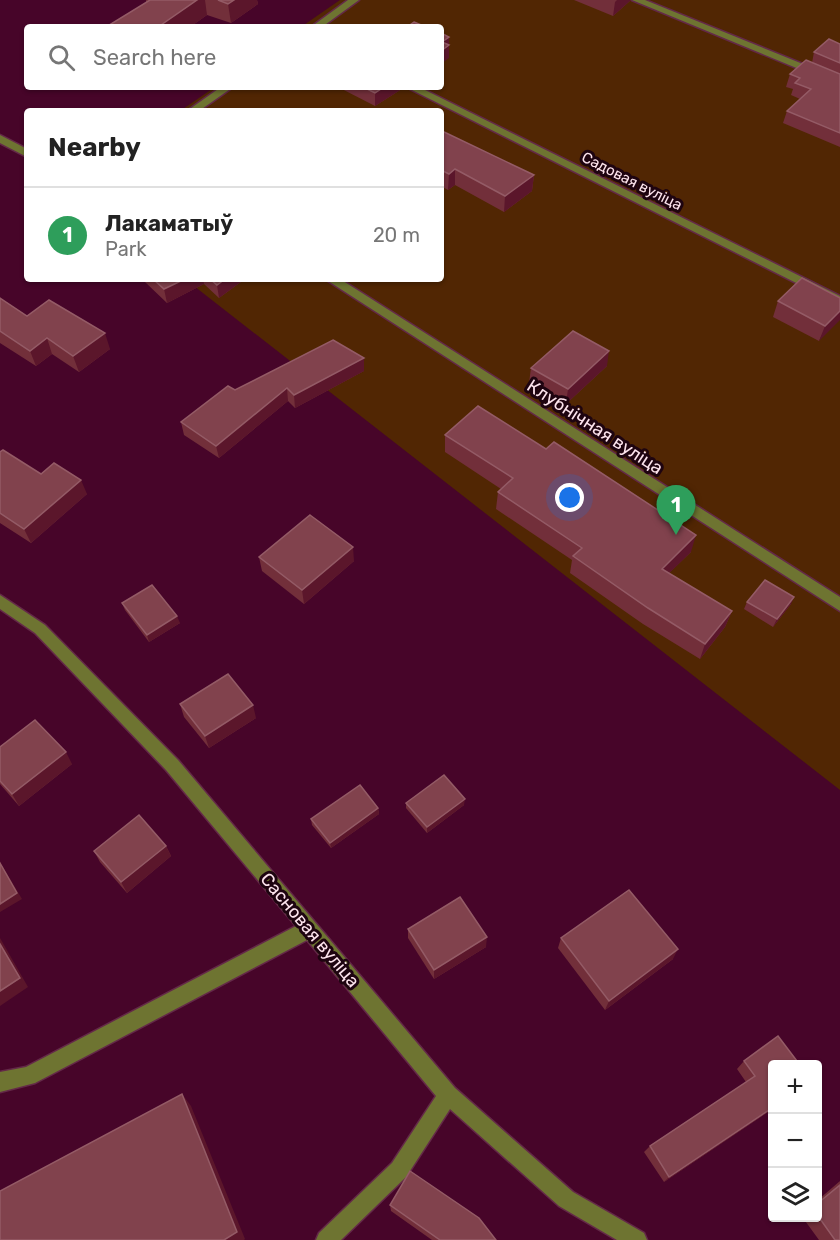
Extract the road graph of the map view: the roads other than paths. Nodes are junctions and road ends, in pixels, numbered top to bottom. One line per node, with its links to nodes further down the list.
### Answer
1 (354, 0): 3 (street)
2 (637, 0): 4 (street)
3 (320, 24)
4 (840, 83)
5 (224, 90): 7 (street)
6 (417, 90): 11 (street, Садовая вуліца)
7 (196, 108)
8 (0, 138): 9 (street)
9 (24, 152)
10 (337, 282): 13 (street, Клубнічная вуліца)
11 (840, 301)
12 (0, 602): 14 (street, Сасновая вуліца)
13 (840, 605)
14 (309, 929): 15 (street); 16 (street, Сасновая вуліца)
15 (0, 1082)
16 (448, 1095): 17 (street); 18 (street, Сасновая вуліца)
17 (326, 1240)
18 (637, 1240)

